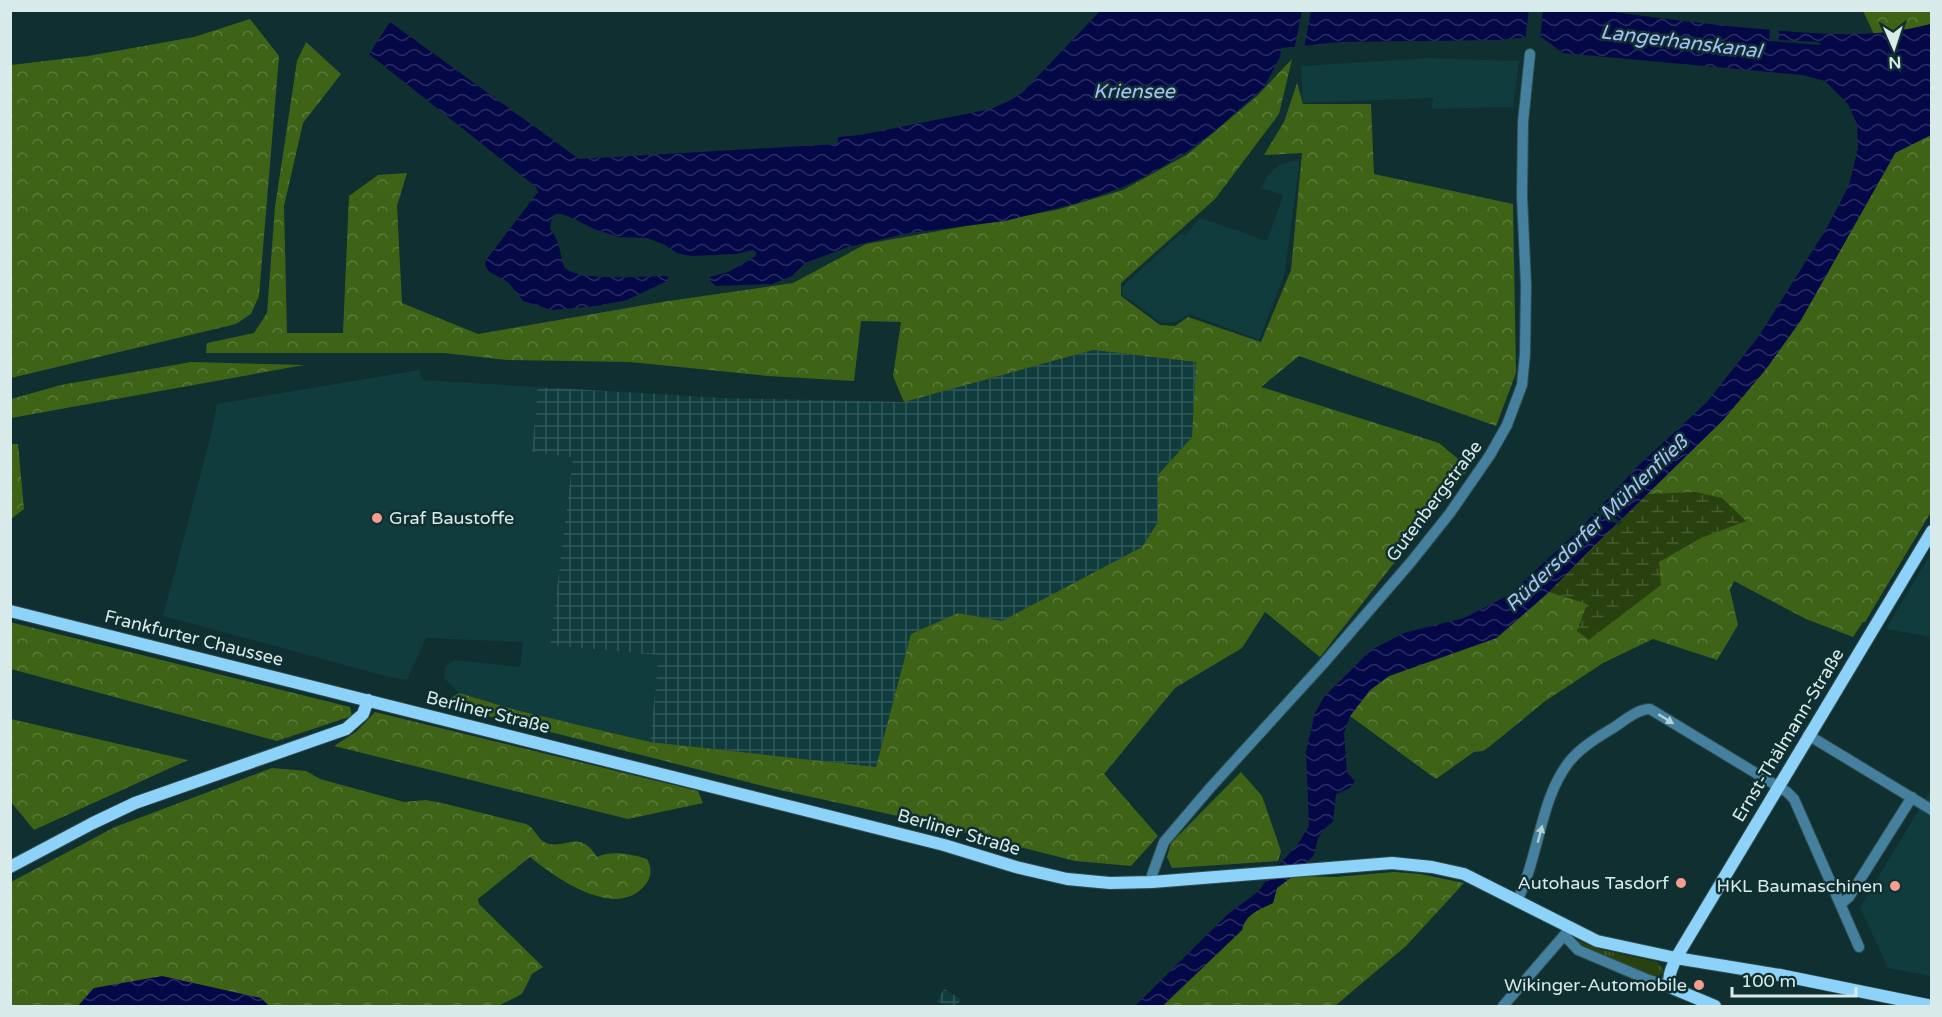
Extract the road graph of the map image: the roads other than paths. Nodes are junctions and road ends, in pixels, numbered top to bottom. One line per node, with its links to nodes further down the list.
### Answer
1 (1530, 54): 10 (street, Gutenbergstraße)
2 (1932, 531): 5 (main road, Ernst-Thälmann-Straße)
3 (10, 611): 4 (main road, Frankfurter Chaussee)
4 (368, 700): 9 (main road); 10 (main road, Berliner Straße)
5 (1808, 735): 6 (main road, Ernst-Thälmann-Straße); 7 (street)
6 (1778, 786): 11 (street, one-way to 6); 12 (street); 15 (main road, Ernst-Thälmann-Straße)
7 (1912, 797): 8 (street); 12 (street)
8 (1932, 810)
9 (10, 867)
10 (1152, 882): 11 (main road, Berliner Straße)
11 (1517, 901): 13 (main road, Berliner Straße)
12 (1841, 904): 14 (street)
13 (1567, 932): 15 (main road, Berliner Straße); 16 (street); 17 (street)
14 (1859, 947)
15 (1676, 958): 16 (main road, Ernst-Thälmann-Straße); 19 (main road, Berliner Straße)
16 (1669, 983): 18 (main road)
17 (1503, 1006)
18 (1715, 1006)
19 (1932, 1006)

